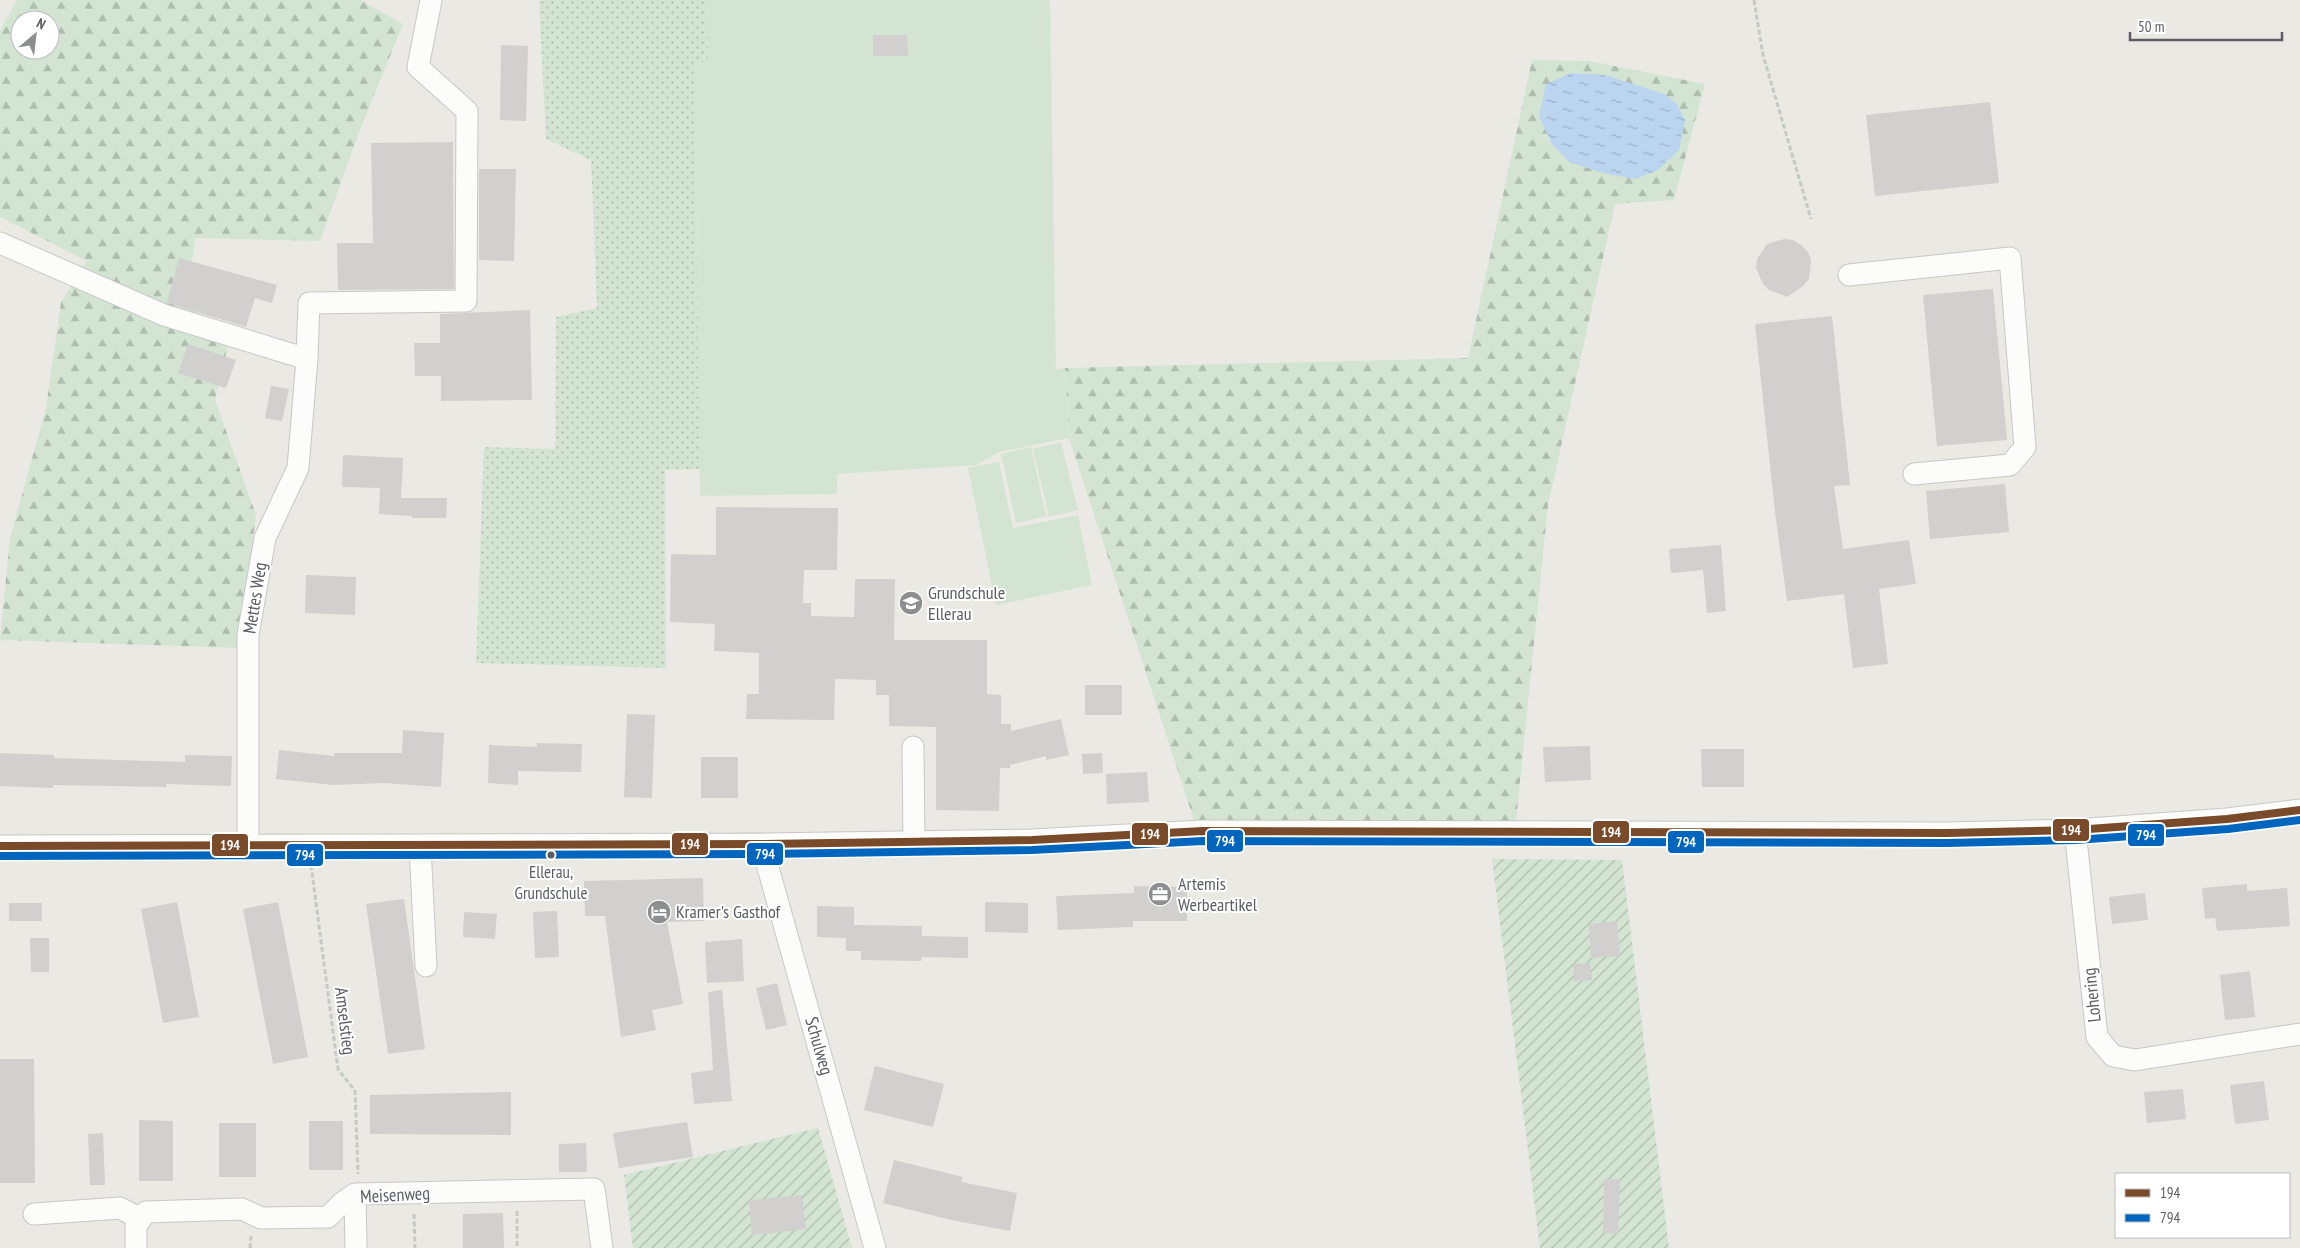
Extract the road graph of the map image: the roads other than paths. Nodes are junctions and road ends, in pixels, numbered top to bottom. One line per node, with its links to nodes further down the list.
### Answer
1 (431, 0): 4 (street, Mettes Weg)
2 (0, 242): 4 (street)
3 (1849, 275): 5 (street)
4 (307, 359): 12 (street, Mettes Weg)
5 (1914, 474)
6 (913, 747): 9 (street)
7 (2300, 810): 8 (street)
8 (2075, 830): 9 (street); 15 (street, Lohering)
9 (914, 842): 10 (street)
10 (764, 844): 13 (street); 22 (street, Schulweg)
11 (0, 846): 12 (street)
12 (248, 846): 13 (street)
13 (420, 846): 14 (street)
14 (426, 966)
15 (2300, 1034)
16 (355, 1194): 18 (street, Meisenweg); 20 (street); 21 (street, Meisenweg)
17 (34, 1214): 18 (street)
18 (143, 1216): 19 (street)
19 (136, 1248)
20 (356, 1248)
21 (602, 1248)
22 (875, 1248)

